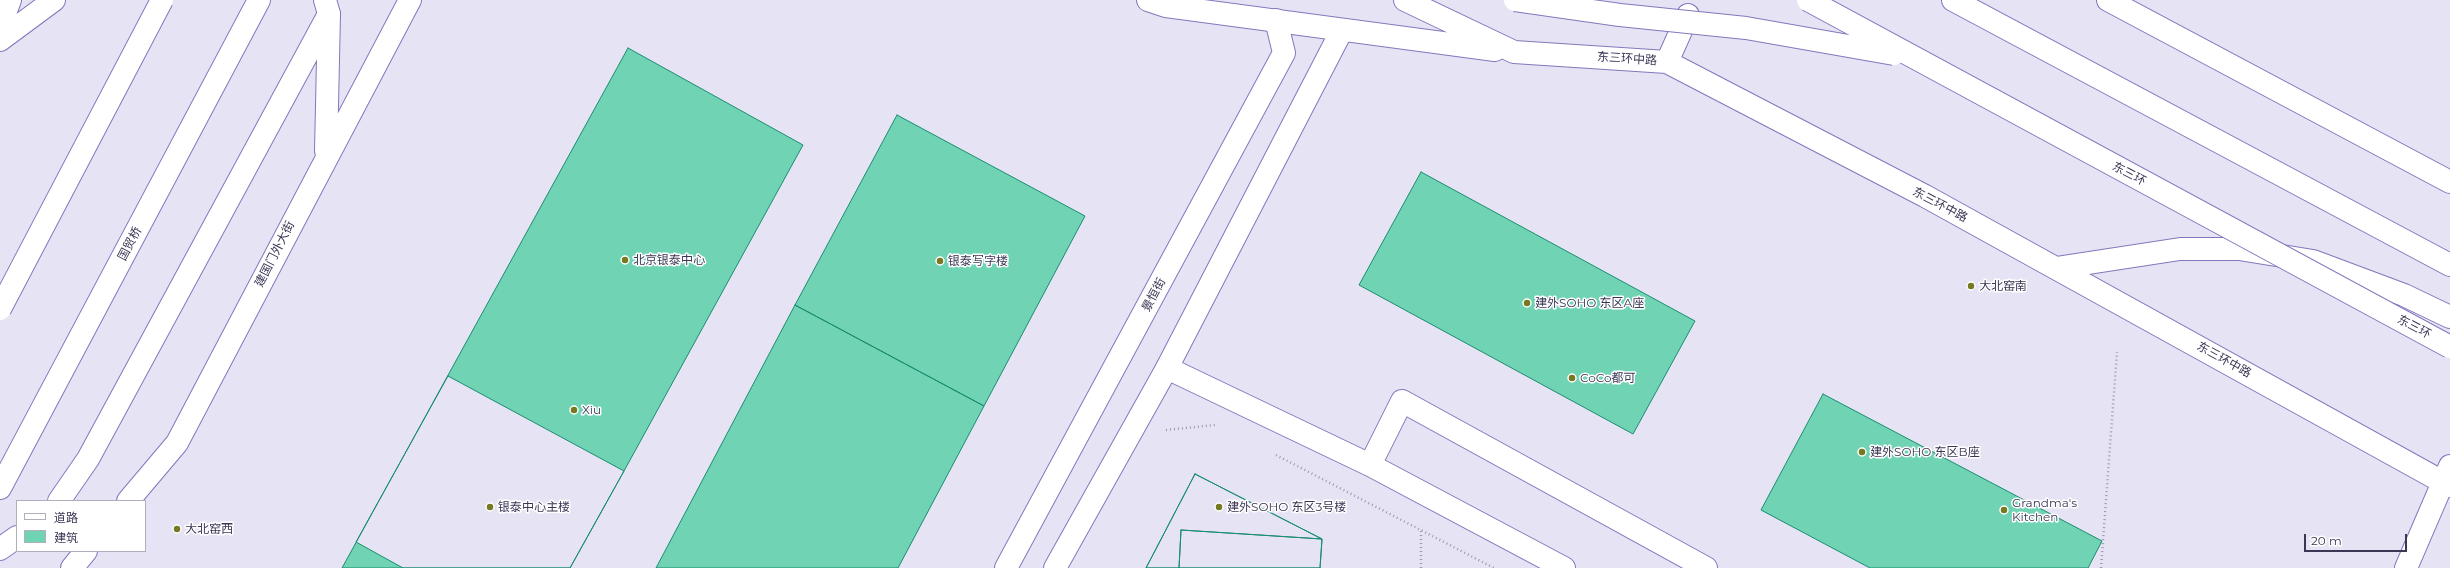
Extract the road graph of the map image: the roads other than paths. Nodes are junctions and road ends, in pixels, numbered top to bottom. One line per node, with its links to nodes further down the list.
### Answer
1 (10, 0): 15 (main road)
2 (54, 0): 17 (main road)
3 (162, 0): 25 (main road, bridge)
4 (259, 0): 31 (main road, 国贸桥)
5 (410, 0): 21 (main road, 建国门外大街)
6 (1148, 0): 14 (main road)
7 (1405, 0): 18 (main road, 东三环中路)
8 (1515, 0): 19 (main road, bridge)
9 (1808, 0): 19 (main road, 东三环, bridge)
10 (1953, 0): 23 (main road)
11 (2108, 0): 22 (main road)
12 (330, 5): 21 (main road); 32 (main road)
13 (1688, 14): 20 (main road)
14 (1276, 20): 16 (main road); 38 (main road, 景恒街)
15 (0, 27)
16 (1342, 30): 18 (main road); 28 (main road)
17 (0, 40)
18 (1514, 52): 20 (main road, 东三环中路)
19 (1910, 56): 27 (main road, 东三环, bridge)
20 (1667, 62): 24 (main road, 东三环中路)
21 (326, 156): 33 (main road, 建国门外大街)
22 (2450, 182)
23 (2450, 265)
24 (2056, 268): 26 (main road); 30 (main road, 东三环中路)
25 (0, 309)
26 (2450, 317)
27 (2450, 347)
28 (1167, 368): 29 (main road); 39 (main road)
29 (1370, 465): 40 (main road); 41 (main road)
30 (2448, 478): 42 (main road)
31 (0, 488)
32 (60, 500)
33 (129, 500)
34 (16, 538): 35 (main road)
35 (0, 549)
36 (85, 552): 37 (main road)
37 (72, 568)
38 (1006, 568)
39 (1055, 568)
40 (1564, 568)
41 (1706, 568)
42 (2406, 568)

